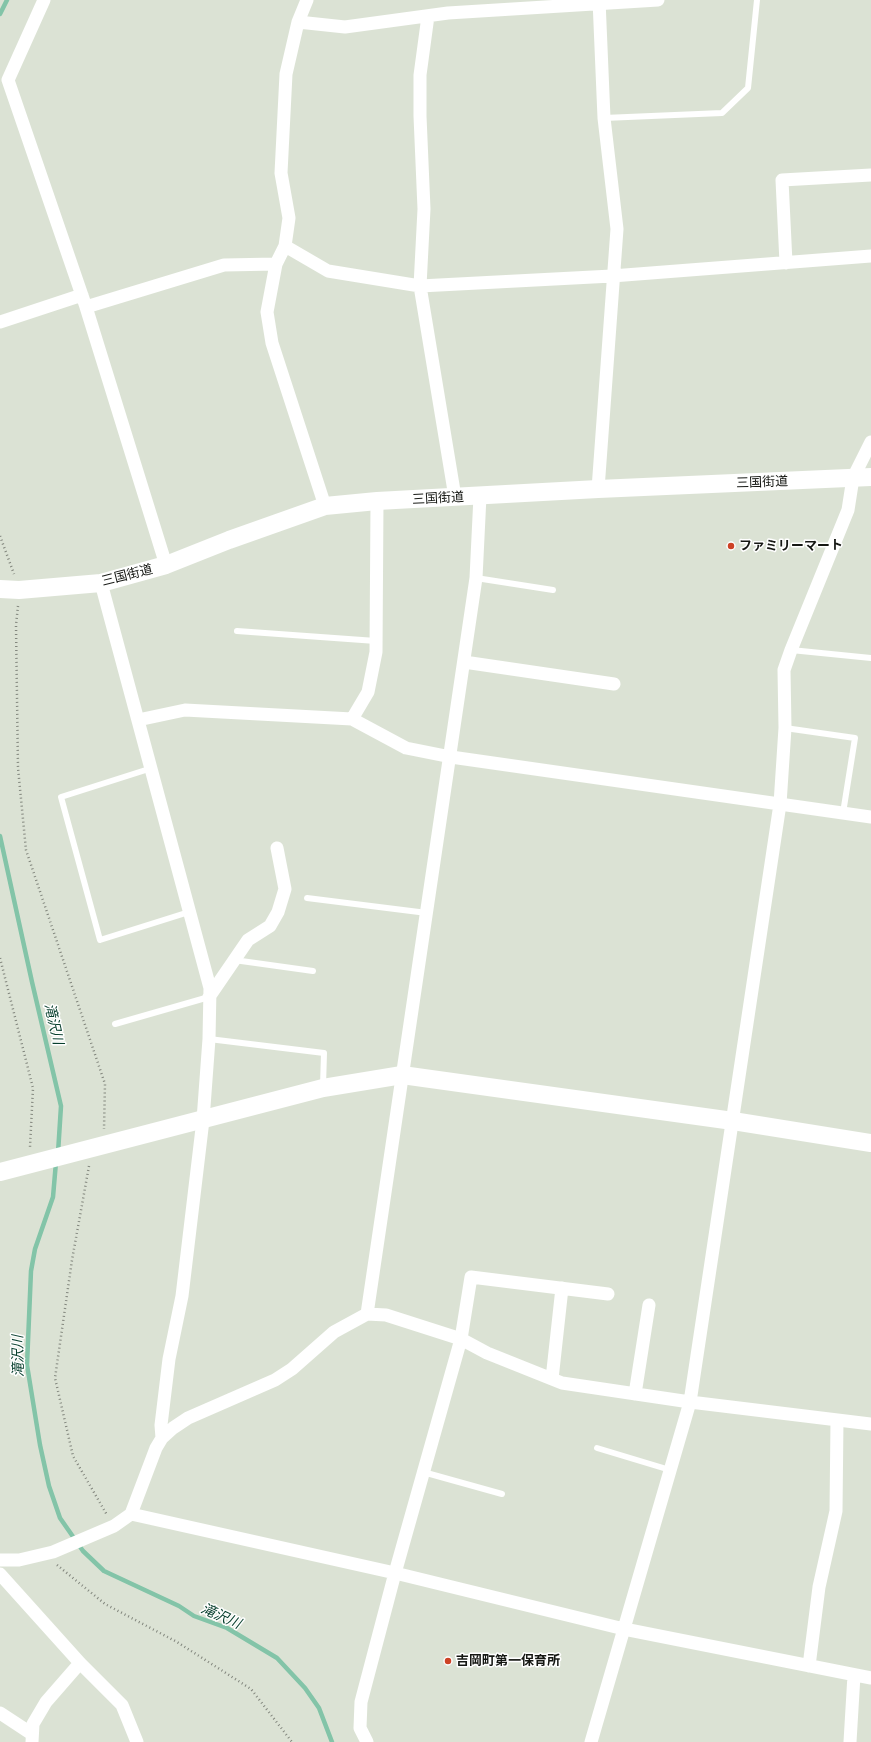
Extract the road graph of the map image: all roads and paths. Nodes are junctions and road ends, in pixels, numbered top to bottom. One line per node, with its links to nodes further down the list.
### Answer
1 (44, 0): 16 (street)
2 (307, 0): 7 (street)
3 (658, 0): 5 (street)
4 (757, 0): 8 (lane)
5 (599, 2): 6 (street); 8 (street)
6 (428, 16): 7 (street); 15 (street)
7 (298, 22): 10 (street)
8 (604, 118): 14 (street)
9 (871, 174): 12 (street)
10 (285, 246): 13 (street); 15 (street)
11 (871, 256): 12 (street)
12 (786, 263): 14 (street)
13 (276, 264): 16 (street); 25 (street)
14 (612, 276): 15 (street); 21 (street)
15 (420, 286): 23 (street)
16 (84, 301): 17 (street); 27 (street)
17 (0, 322)
18 (871, 442): 20 (street)
19 (871, 477): 20 (street, 三国街道)
20 (853, 478): 21 (street, 三国街道); 35 (street)
21 (598, 489): 22 (street, 三国街道)
22 (480, 496): 23 (street, 三国街道); 28 (street)
23 (455, 497): 24 (street, 三国街道)
24 (377, 501): 25 (street, 三国街道); 34 (street)
25 (325, 506): 27 (street, 三国街道)
26 (0, 536): 31 (path)
27 (166, 566): 29 (street, 三国街道)
28 (476, 578): 32 (lane); 37 (street)
29 (100, 583): 31 (street, 三国街道); 40 (street)
30 (0, 589): 31 (street, 三国街道)
31 (19, 590): 62 (path)
32 (553, 590)
33 (237, 631): 34 (lane)
34 (376, 641): 39 (street)
35 (791, 650): 36 (lane); 41 (street)
36 (871, 658)
37 (464, 662): 38 (street); 42 (street)
38 (614, 684)
39 (352, 719): 40 (street); 42 (street)
40 (138, 720): 43 (street)
41 (784, 728): 44 (street); 45 (lane)
42 (451, 756): 44 (street); 50 (street)
43 (152, 768): 49 (street); 49 (lane)
44 (780, 804): 45 (street); 60 (street)
45 (843, 813): 46 (street)
46 (871, 818)
47 (277, 848): 52 (street)
48 (307, 898): 50 (lane)
49 (189, 912): 54 (street)
50 (427, 913): 57 (street)
51 (0, 958): 63 (path)
52 (234, 960): 53 (lane); 54 (street)
53 (313, 971)
54 (209, 997): 55 (lane); 56 (street)
55 (115, 1024)
56 (209, 1039): 58 (lane); 59 (street)
57 (402, 1075): 58 (street); 60 (street); 68 (street)
58 (323, 1088): 59 (street)
59 (203, 1120): 62 (street); 75 (street)
60 (733, 1121): 61 (street); 72 (street)
61 (871, 1143)
62 (98, 1147): 63 (street); 81 (path)
63 (30, 1164): 64 (street)
64 (0, 1172)
65 (562, 1288): 66 (street); 69 (street); 70 (street)
66 (608, 1294)
67 (649, 1305): 71 (street)
68 (367, 1314): 69 (street); 75 (street)
69 (461, 1339): 70 (street); 78 (street)
70 (552, 1379): 71 (street)
71 (635, 1394): 72 (street)
72 (690, 1402): 73 (street); 77 (street)
73 (837, 1420): 74 (street); 88 (street)
74 (871, 1424)
75 (162, 1438): 80 (street)
76 (597, 1448): 77 (lane)
77 (670, 1470): 86 (street)
78 (423, 1472): 79 (lane); 84 (street)
79 (502, 1494)
80 (131, 1514): 81 (street); 84 (street)
81 (114, 1526): 82 (street)
82 (50, 1553): 83 (street); 94 (path)
83 (0, 1560)
84 (395, 1573): 86 (street); 95 (street)
85 (0, 1574): 87 (street)
86 (624, 1629): 88 (street); 96 (street)
87 (80, 1663): 92 (street); 93 (street)
88 (809, 1666): 89 (street)
89 (854, 1675): 90 (street); 97 (street)
90 (871, 1678)
91 (0, 1713): 92 (street)
92 (32, 1738)
93 (137, 1742)
94 (292, 1742)
95 (367, 1742)
96 (591, 1742)
97 (850, 1742)

